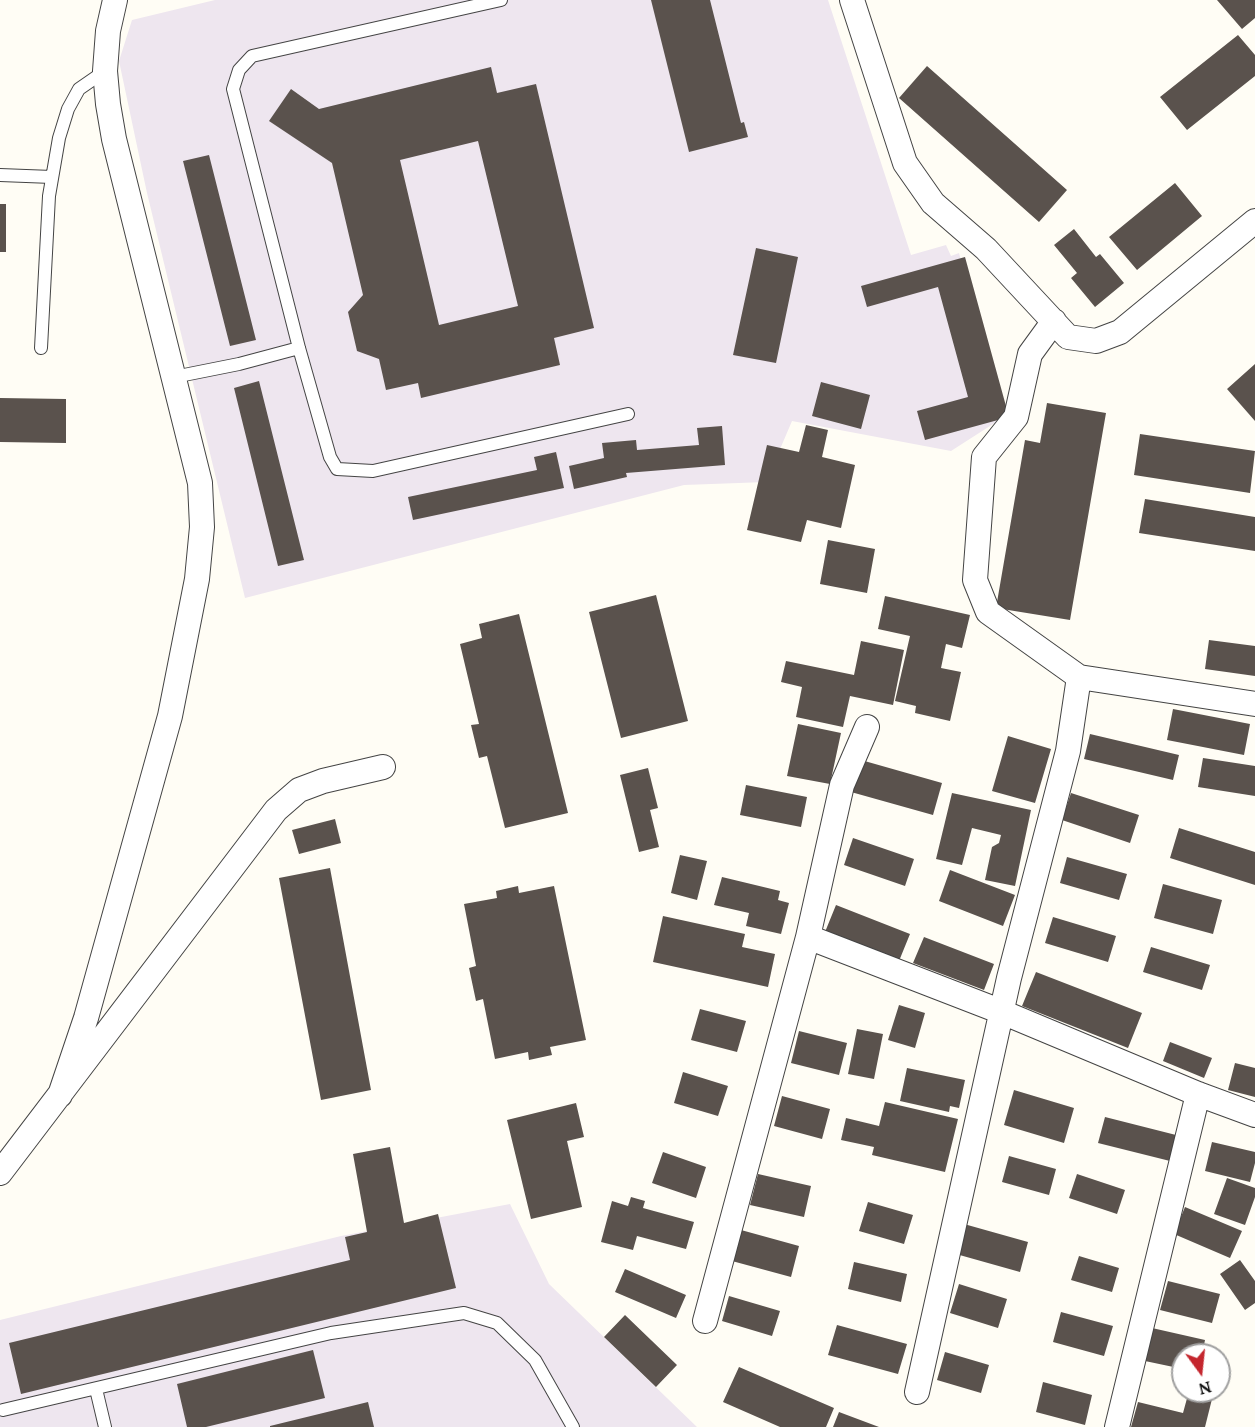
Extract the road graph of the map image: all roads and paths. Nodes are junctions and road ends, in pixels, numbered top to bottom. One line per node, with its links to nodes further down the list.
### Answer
1 (116, 0): 4 (street)
2 (501, 0): 10 (lane)
3 (852, 0): 8 (street)
4 (105, 71): 6 (lane); 11 (street)
5 (0, 175): 6 (lane)
6 (52, 177): 9 (lane)
7 (1255, 221): 8 (street)
8 (1054, 321): 13 (street)
9 (41, 348)
10 (299, 348): 11 (lane); 12 (lane)
11 (174, 377): 20 (street)
12 (628, 414)
13 (1079, 677): 14 (street); 18 (street)
14 (1255, 704)
15 (867, 727): 17 (street)
16 (383, 767): 20 (street)
17 (808, 937): 18 (street); 23 (street)
18 (1002, 1011): 19 (street); 25 (street)
19 (1198, 1094): 21 (street); 29 (street)
20 (60, 1095): 22 (street)
21 (1255, 1115)
22 (0, 1173)
23 (705, 1321)
24 (96, 1389): 26 (lane); 27 (lane); 28 (lane)
25 (917, 1392)
26 (3, 1410)
27 (105, 1427)
28 (573, 1427)
29 (1117, 1427)

